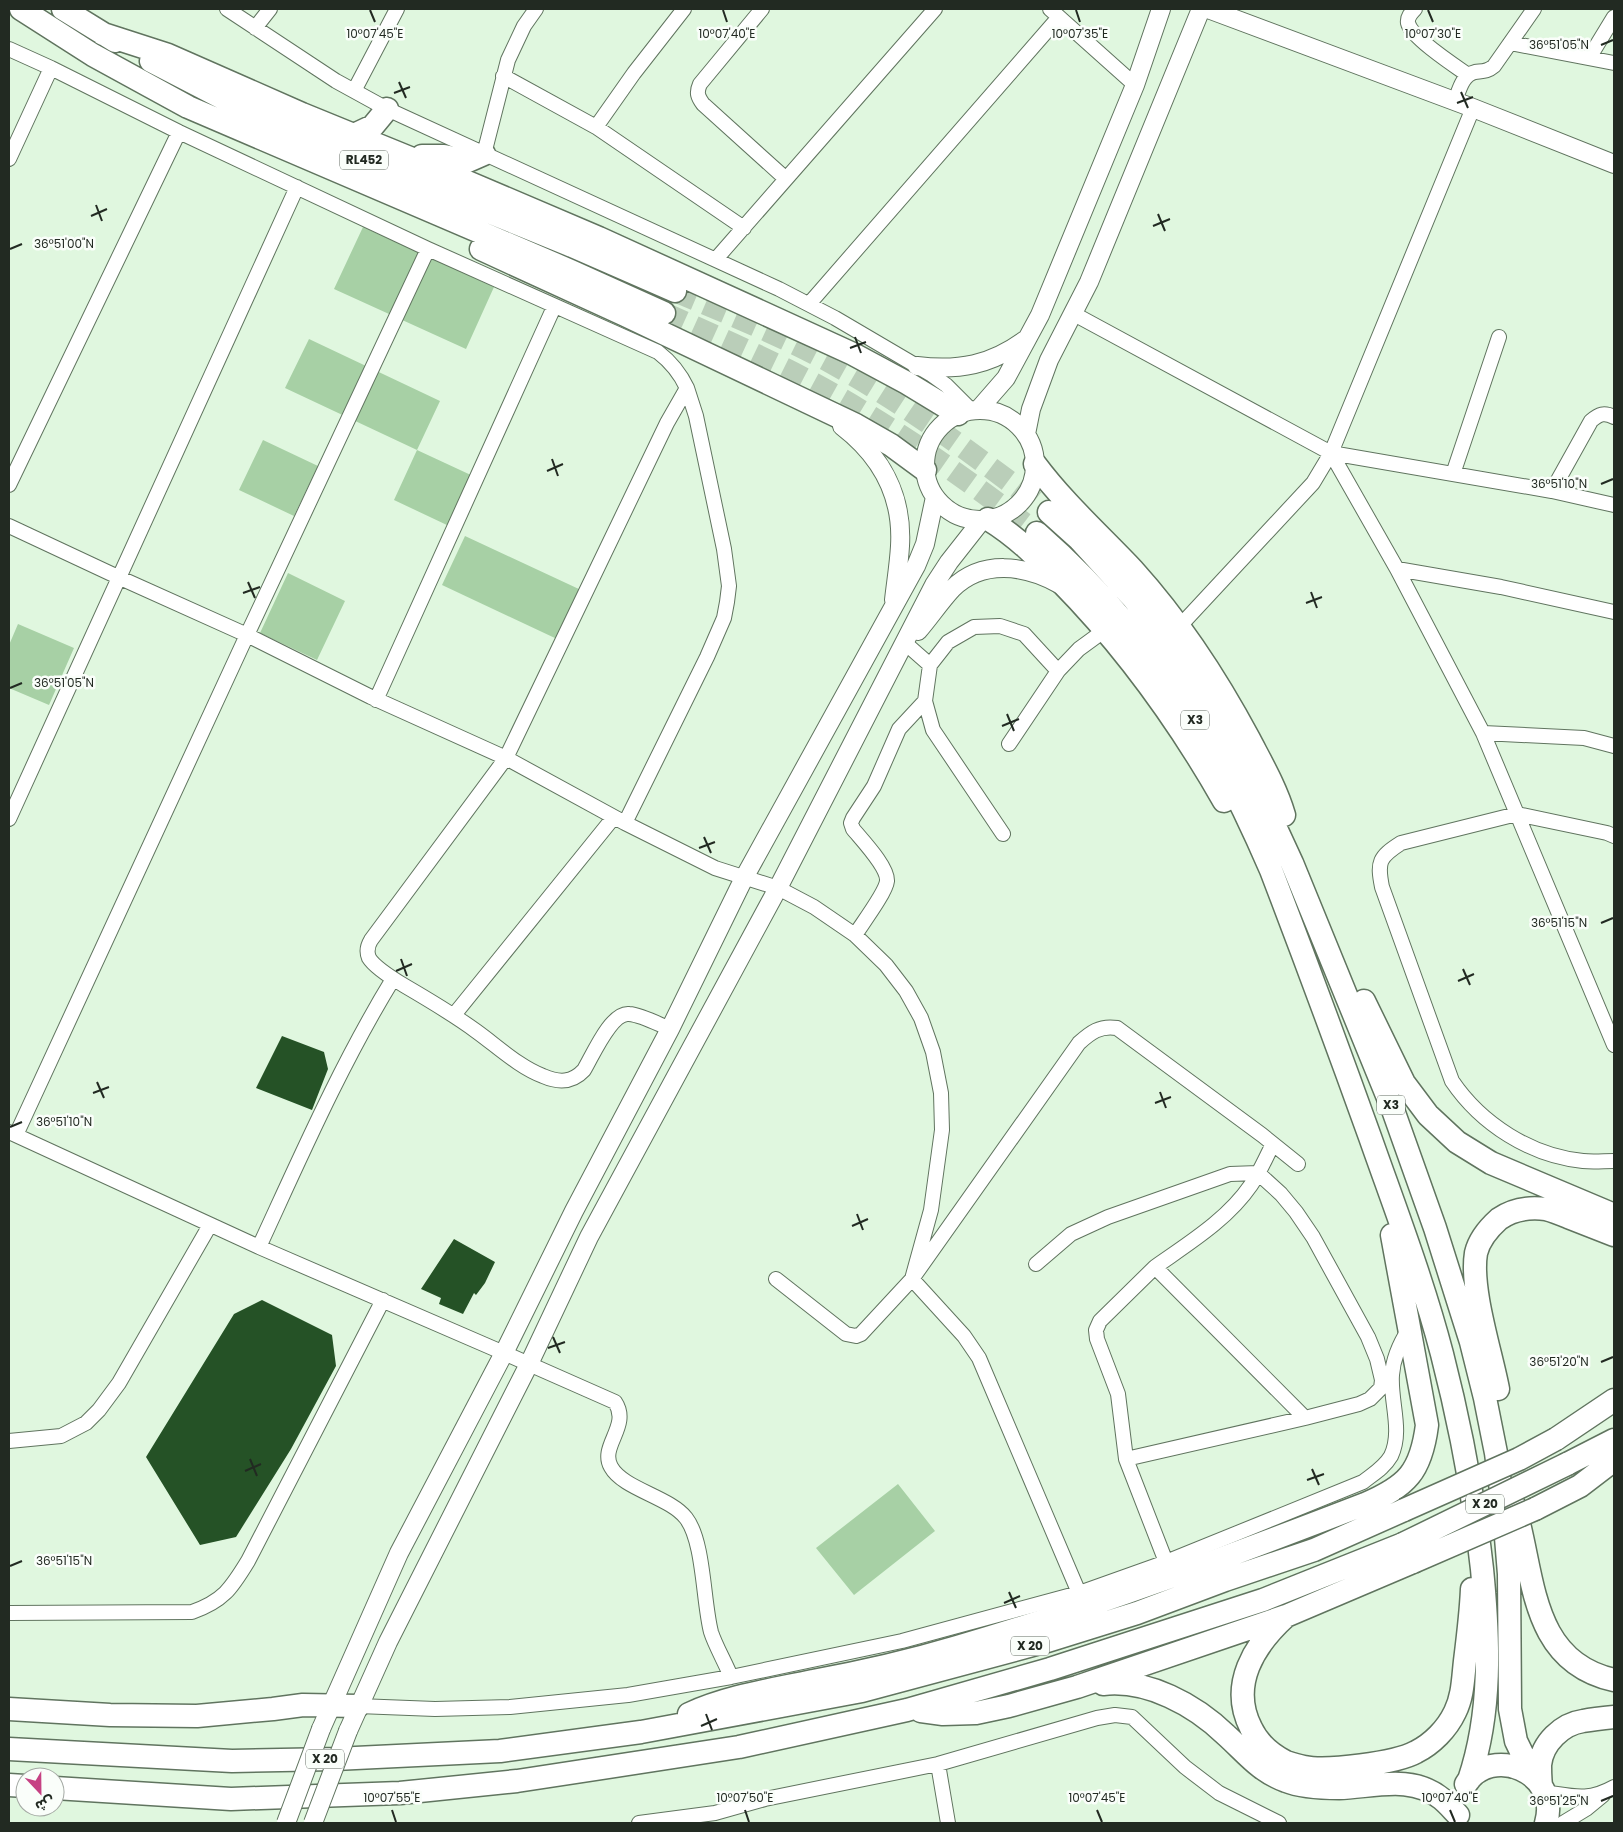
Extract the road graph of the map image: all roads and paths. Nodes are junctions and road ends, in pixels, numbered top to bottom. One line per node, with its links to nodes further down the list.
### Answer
1 (21, 9): 38 (highway, RL452)
2 (63, 9): 18 (highway, RL452)
3 (227, 9): 17 (street)
4 (270, 9): 17 (street)
5 (397, 9): 27 (street)
6 (536, 9): 25 (street)
7 (684, 9): 31 (street)
8 (762, 9): 39 (street)
9 (935, 9): 39 (street)
10 (1161, 9): 26 (street)
11 (1201, 9): 48 (street)
12 (1208, 9): 28 (street)
13 (1415, 9): 24 (street)
14 (1534, 9): 19 (street)
15 (1055, 13): 26 (street); 45 (street)
16 (1614, 17): 21 (street)
17 (255, 28): 27 (street)
18 (103, 34): 33 (highway); 44 (highway, RL452)
19 (1510, 43): 21 (street); 24 (street)
20 (9, 49): 23 (street)
21 (1589, 58): 22 (street)
22 (1614, 63)
23 (50, 68): 32 (street); 36 (street)
24 (1468, 75): 28 (street)
25 (504, 76): 31 (street); 34 (street)
26 (1136, 85): 50 (street)
27 (354, 91): 30 (street)
28 (1454, 101): 29 (street)
29 (1473, 108): 37 (street); 57 (street)
30 (387, 109): 33 (highway); 34 (street)
31 (596, 126): 41 (street)
32 (179, 132): 40 (street); 61 (street)
33 (354, 135): 35 (highway)
34 (484, 154): 35 (highway); 43 (street)
35 (412, 158): 54 (highway)
36 (9, 159)
37 (1614, 164)
38 (352, 178): 47 (highway, RL452); 53 (highway)
39 (786, 179): 41 (street)
40 (297, 187): 42 (street); 70 (street)
41 (744, 228): 43 (street)
42 (428, 249): 46 (street); 76 (street)
43 (716, 259): 45 (street)
44 (674, 291)
45 (809, 304): 51 (street)
46 (554, 307): 52 (street); 80 (street)
47 (664, 313)
48 (1074, 314): 56 (street); 57 (street)
49 (1499, 337): 60 (street)
50 (1028, 338): 51 (street); 54 (street)
51 (917, 366): 54 (street)
52 (687, 388): 85 (street); 88 (street)
53 (820, 408): 59 (highway); 72 (street)
54 (969, 411): 56 (street); 59 (street)
55 (1614, 417): 62 (street)
56 (1026, 434): 58 (street)
57 (1330, 453): 60 (street); 69 (street); 74 (street)
58 (1035, 464): 66 (street); 74 (highway)
59 (925, 470): 63 (street)
60 (1453, 474): 62 (street)
61 (9, 486)
62 (1552, 491): 64 (street)
63 (935, 497): 66 (street); 72 (street)
64 (1614, 505)
65 (1049, 512): 91 (highway, X3)
66 (985, 519): 71 (highway); 77 (street)
67 (9, 526): 70 (street)
68 (1037, 533): 96 (highway, X3)
69 (1397, 569): 73 (street); 82 (street)
70 (118, 578): 76 (street); 87 (street)
71 (1069, 590): 75 (highway); 77 (street)
72 (894, 606): 92 (street)
73 (1614, 612)
74 (1179, 627): 91 (highway)
75 (1105, 630): 79 (street); 96 (highway)
76 (247, 635): 80 (street); 101 (street)
77 (905, 643): 78 (street); 93 (street)
78 (930, 666): 79 (street); 81 (street)
79 (1058, 671): 83 (street)
80 (376, 700): 85 (street)
81 (925, 701): 89 (street); 95 (street)
82 (1483, 733): 84 (street); 86 (street)
83 (1009, 744)
84 (1614, 746)
85 (506, 758): 88 (street); 97 (street)
86 (1517, 814): 90 (street); 100 (street); 103 (street)
87 (9, 819)
88 (619, 820): 92 (street); 98 (street)
89 (1003, 834)
90 (1614, 836)
91 (1292, 863): 94 (highway, X3)
92 (744, 878): 93 (street); 99 (street)
93 (778, 888): 95 (street); 118 (street)
94 (1310, 910): 107 (highway); 125 (highway, X3)
95 (855, 935): 114 (street)
96 (1298, 942): 106 (highway, X3)
97 (393, 979): 98 (street); 110 (street)
98 (454, 1015): 99 (street)
99 (670, 1029): 117 (street)
100 (1614, 1045)
101 (12, 1133): 108 (street)
102 (1273, 1144): 104 (street); 105 (street); 114 (street)
103 (1614, 1161)
104 (1298, 1164)
105 (1258, 1172): 111 (street); 112 (street); 121 (street)
106 (1385, 1180): 116 (highway); 130 (highway, X3)
107 (1614, 1216)
108 (210, 1225): 110 (street); 124 (street)
109 (1614, 1235): 125 (highway)
110 (259, 1247): 115 (street)
111 (1036, 1264)
112 (1154, 1267): 121 (street); 126 (street)
113 (776, 1279): 114 (street)
114 (912, 1279): 133 (street)
115 (383, 1300): 117 (street); 134 (street)
116 (1409, 1329): 132 (street); 144 (highway)
117 (504, 1353): 118 (street); 139 (street)
118 (529, 1364): 136 (street); 140 (street)
119 (1614, 1400): 122 (highway)
120 (1614, 1408): 122 (highway, X 20)
121 (1305, 1418): 126 (street)
122 (1556, 1439): 144 (highway, X 20, bridge)
123 (1614, 1440): 131 (highway, X 20, bridge)
124 (9, 1441)
125 (1496, 1454): 137 (highway); 148 (highway, X3)
126 (1126, 1459): 132 (street)
127 (1614, 1460): 129 (highway)
128 (1614, 1479): 129 (highway)
129 (1580, 1486): 131 (highway, bridge)
130 (1480, 1549): 135 (highway); 147 (highway, X3)
131 (1408, 1553): 135 (highway); 142 (highway, X 20)
132 (1166, 1562): 133 (street)
133 (1079, 1593): 136 (street)
134 (9, 1613)
135 (1286, 1616): 138 (highway)
136 (731, 1677): 140 (street)
137 (1614, 1680)
138 (1077, 1687): 142 (highway); 152 (highway)
139 (330, 1705): 140 (highway); 141 (highway); 153 (street, bridge)
140 (358, 1706): 154 (street, bridge)
141 (9, 1709)
142 (907, 1710): 150 (highway, X 20)
143 (1614, 1717): 148 (highway)
144 (656, 1729): 145 (highway, X 20)
145 (9, 1749)
146 (938, 1764): 151 (street); 156 (street); 157 (street)
147 (1469, 1780): 148 (highway); 152 (highway)
148 (1539, 1784): 149 (street); 158 (highway)
149 (1613, 1788): 159 (street)
150 (65, 1789)
151 (713, 1818): 155 (street)
152 (1459, 1821)
153 (286, 1823)
154 (313, 1823)
155 (639, 1823)
156 (948, 1823)
157 (1279, 1823)
158 (1546, 1823)
159 (1563, 1823)

